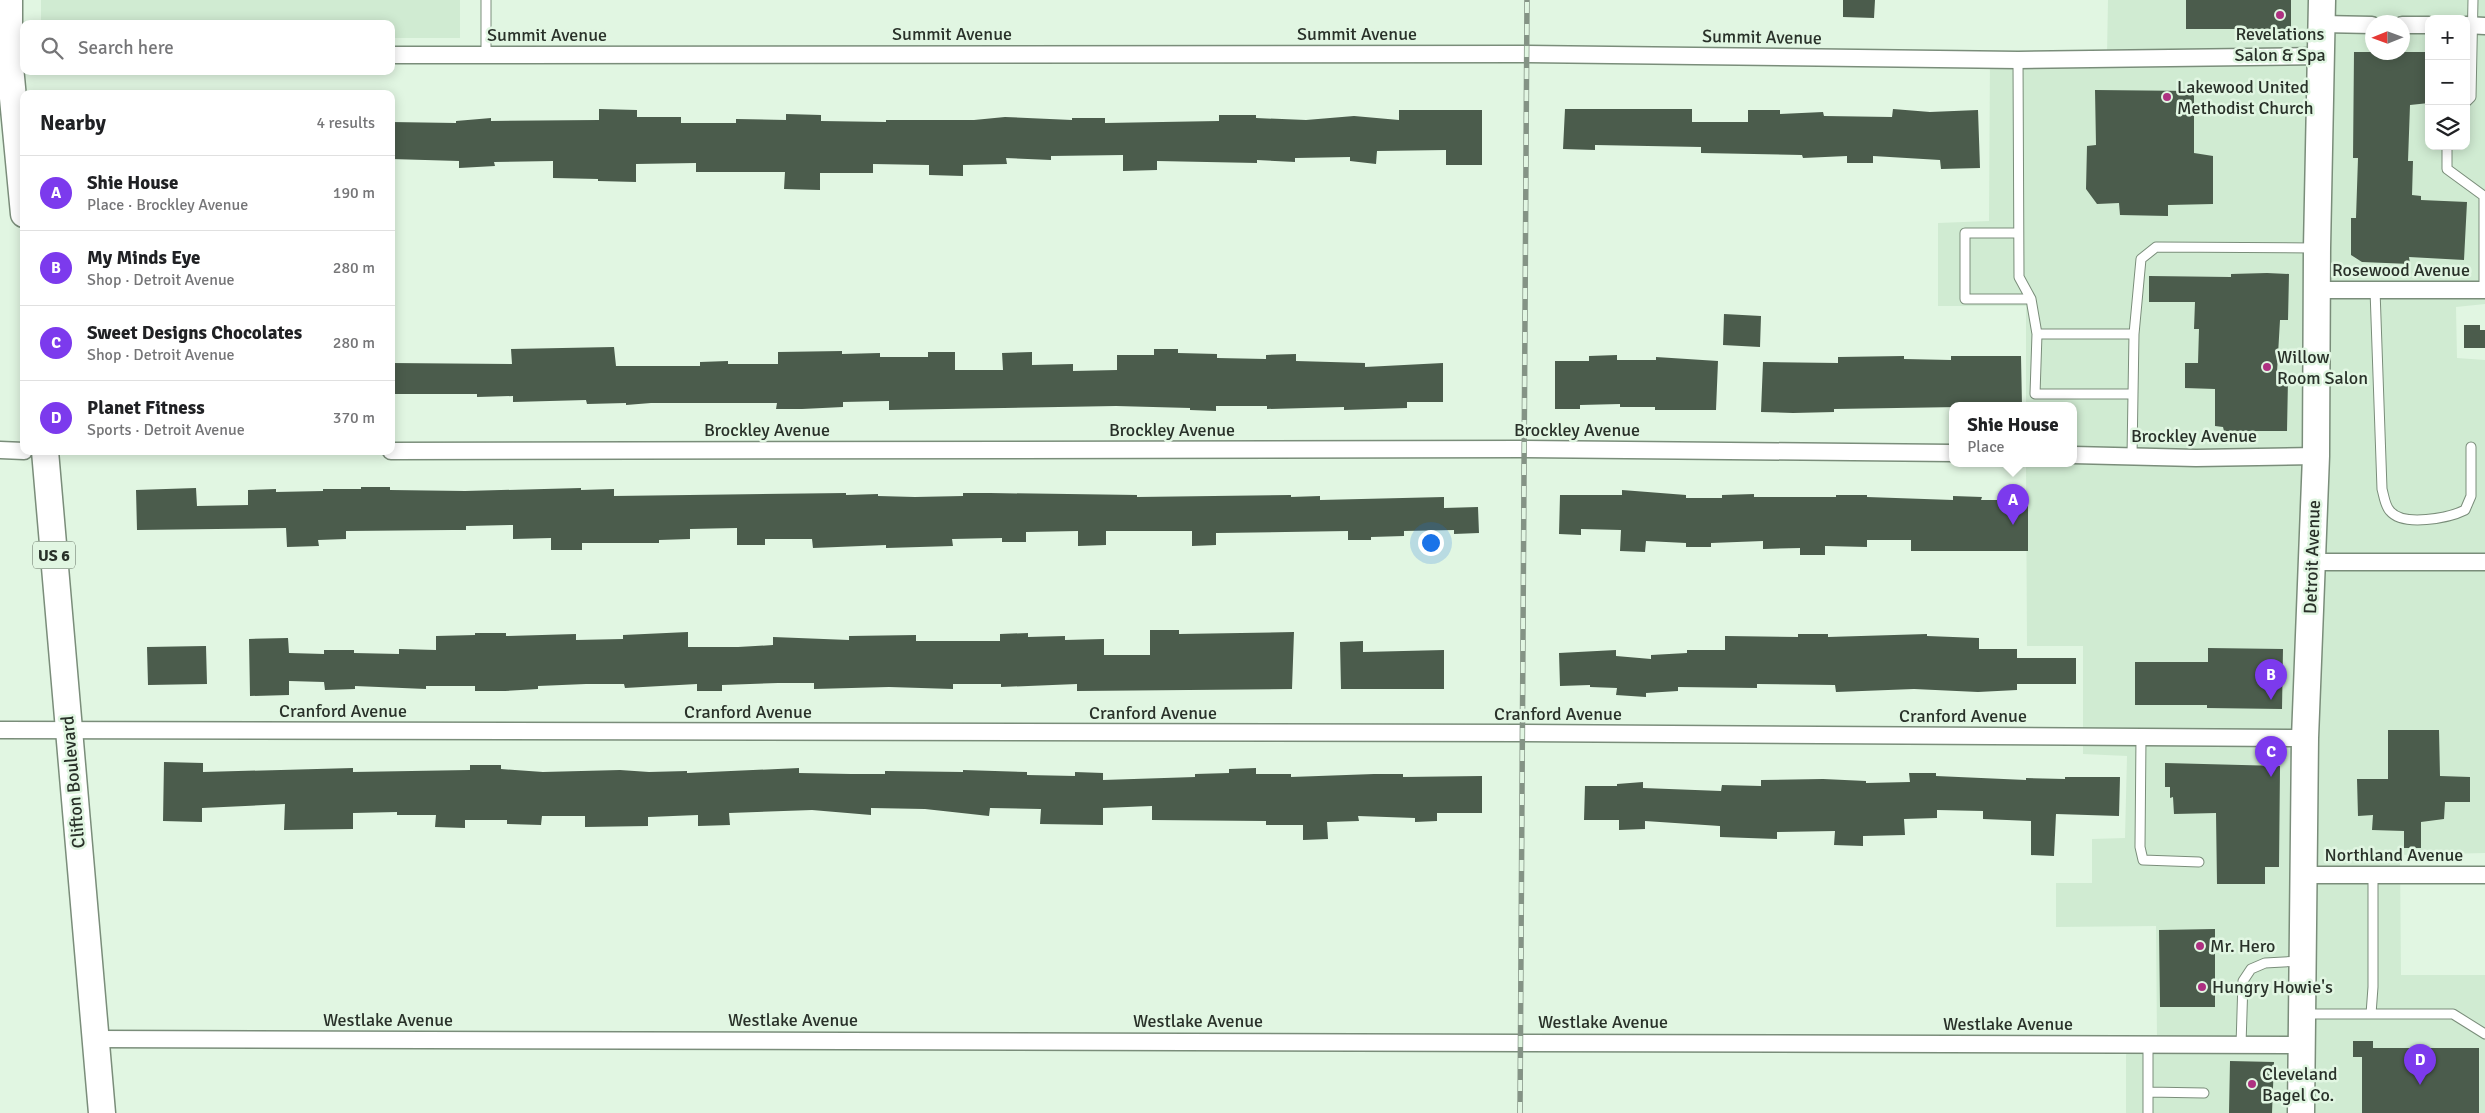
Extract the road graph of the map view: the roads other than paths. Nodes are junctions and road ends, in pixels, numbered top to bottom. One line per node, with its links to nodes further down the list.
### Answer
1 (9, 0): 11 (main road)
2 (486, 0): 10 (lane)
3 (2473, 0): 8 (lane)
4 (2322, 12): 5 (street); 12 (main road, Detroit Avenue)
5 (2365, 23)
6 (2410, 25): 7 (street)
7 (2425, 25)
8 (2475, 25): 14 (lane)
9 (395, 55): 10 (street, Summit Avenue)
10 (486, 55): 13 (street, Summit Avenue)
11 (11, 56): 16 (main road)
12 (2322, 56): 13 (street, Summit Avenue); 18 (main road, Detroit Avenue)
13 (2018, 60): 17 (lane)
14 (2470, 98)
15 (2447, 150): 21 (lane)
16 (20, 165)
17 (2018, 233): 22 (lane); 22 (lane)
18 (2317, 248): 19 (main road, Detroit Avenue); 24 (lane)
19 (2316, 290): 20 (street, Rosewood Avenue); 34 (main road, Detroit Avenue)
20 (2375, 290): 21 (street, Rosewood Avenue); 26 (lane)
21 (2485, 290)
22 (2031, 299): 23 (lane)
23 (2037, 334): 24 (lane); 25 (lane)
24 (2134, 334): 25 (lane)
25 (2134, 394): 33 (lane)
26 (2472, 447)
27 (0, 450): 28 (street)
28 (20, 451)
29 (395, 451): 30 (street, Brockley Avenue)
30 (1949, 453)
31 (45, 455): 38 (main road, Clifton Boulevard / US 6)
32 (2077, 455): 33 (street, Brockley Avenue)
33 (2132, 456): 34 (street, Brockley Avenue)
34 (2316, 456): 35 (main road, Detroit Avenue)
35 (2312, 562): 36 (street); 40 (main road, Detroit Avenue)
36 (2485, 562)
37 (0, 730): 38 (street, Cranford Avenue)
38 (70, 731): 39 (street, Cranford Avenue); 49 (main road, Clifton Boulevard / US 6)
39 (2141, 737): 40 (street, Cranford Avenue); 41 (lane)
40 (2305, 738): 42 (main road, Detroit Avenue)
41 (2199, 862)
42 (2304, 875): 43 (street, Northland Avenue); 45 (main road, Detroit Avenue)
43 (2373, 875): 44 (street, Northland Avenue); 47 (lane)
44 (2485, 875)
45 (2302, 961): 46 (main road, Detroit Avenue); 51 (lane)
46 (2302, 1014): 47 (lane); 52 (main road, Detroit Avenue)
47 (2371, 1014): 48 (lane)
48 (2485, 1034)
49 (94, 1039): 50 (street, Westlake Avenue); 55 (main road, Clifton Boulevard / US 6)
50 (2148, 1044): 51 (street, Westlake Avenue); 53 (lane)
51 (2241, 1044): 52 (street, Westlake Avenue)
52 (2301, 1045): 57 (main road, Detroit Avenue)
53 (2148, 1092): 54 (lane); 56 (lane)
54 (2204, 1093)
55 (102, 1113)
56 (2148, 1113)
57 (2301, 1113)

